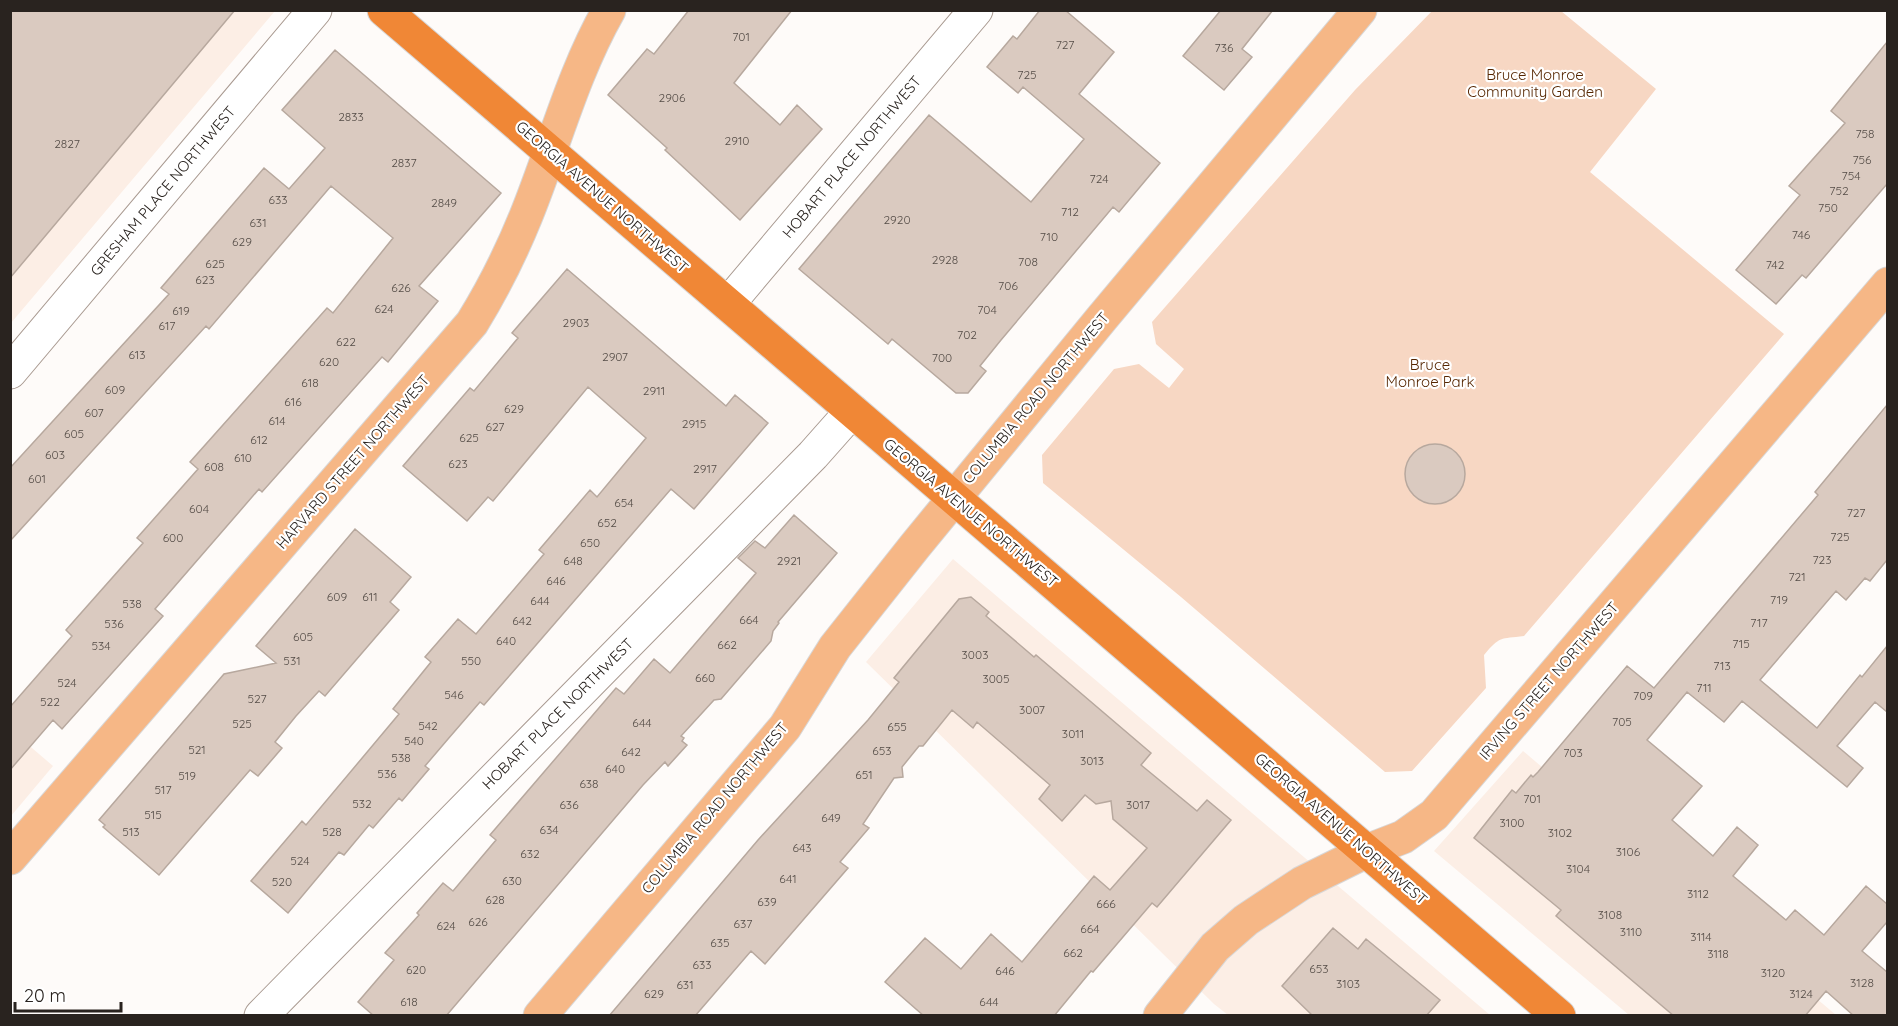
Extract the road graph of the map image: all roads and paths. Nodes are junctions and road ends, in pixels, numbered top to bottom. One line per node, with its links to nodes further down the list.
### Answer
1 (315, 10): 9 (street, GRESHAM PLACE NORTHWEST)
2 (384, 10): 6 (highway, GEORGIA AVENUE NORTHWEST)
3 (609, 10): 6 (main road, HARVARD STREET NORTHWEST)
4 (976, 10): 8 (street, HOBART PLACE NORTHWEST)
5 (1360, 10): 11 (main road, COLUMBIA ROAD NORTHWEST)
6 (549, 152): 8 (highway, GEORGIA AVENUE NORTHWEST); 13 (main road, HARVARD STREET NORTHWEST)
7 (1887, 284): 12 (main road, IRVING STREET NORTHWEST)
8 (728, 304): 10 (highway, GEORGIA AVENUE NORTHWEST)
9 (10, 372)
10 (852, 411): 11 (highway, GEORGIA AVENUE NORTHWEST); 14 (street, HOBART PLACE NORTHWEST)
11 (954, 498): 12 (highway, GEORGIA AVENUE NORTHWEST); 15 (main road, COLUMBIA ROAD NORTHWEST)
12 (1367, 851): 16 (main road, IRVING STREET NORTHWEST); 17 (highway, GEORGIA AVENUE NORTHWEST)
13 (10, 858)
14 (261, 1016)
15 (540, 1016)
16 (1160, 1016)
17 (1559, 1016)

